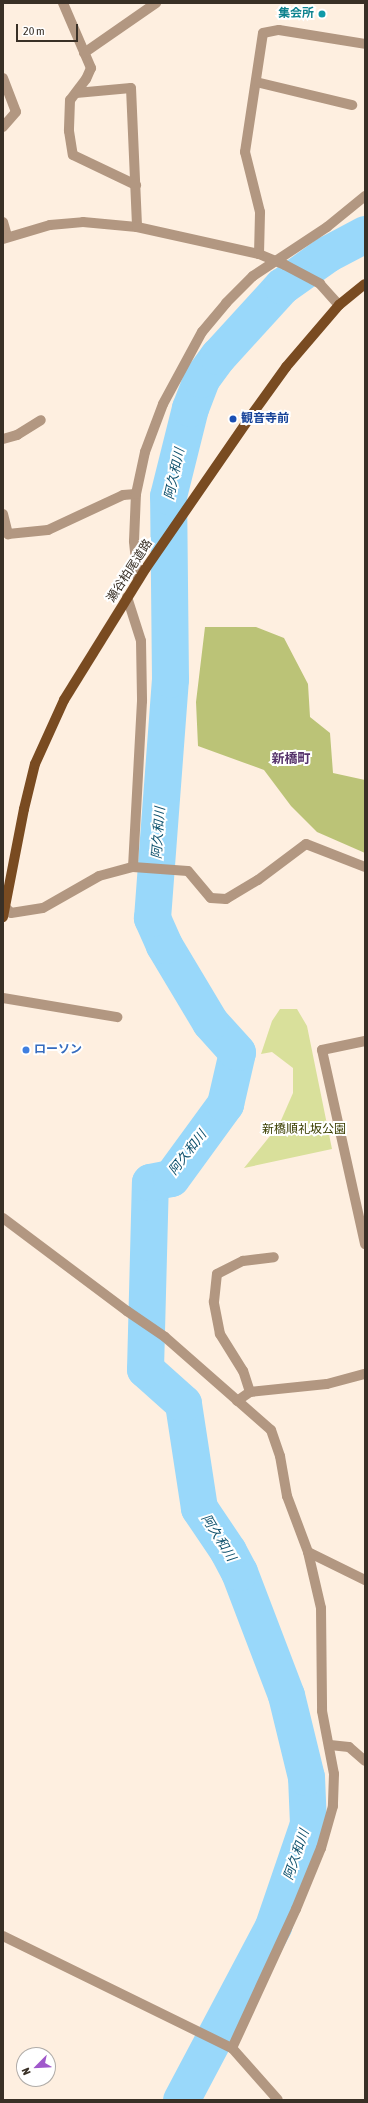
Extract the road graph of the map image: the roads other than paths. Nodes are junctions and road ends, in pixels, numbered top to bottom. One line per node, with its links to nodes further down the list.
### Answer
1 (63, 3): 4 (street)
2 (156, 3): 4 (street)
3 (365, 44): 6 (street)
4 (84, 53): 7 (street)
5 (3, 78): 9 (street)
6 (256, 82): 8 (street); 15 (street)
7 (76, 93): 10 (street); 10 (street)
8 (352, 105)
9 (3, 127)
10 (136, 185): 13 (street)
11 (365, 196): 16 (street)
12 (3, 222): 14 (street)
13 (137, 227): 14 (street); 15 (street)
14 (5, 238)
15 (259, 254): 16 (street)
16 (275, 260): 18 (street); 21 (street)
17 (365, 284): 18 (main road, 瀬谷柏尾道路)
18 (340, 305): 23 (main road, 瀬谷柏尾道路)
19 (41, 420): 20 (street)
20 (3, 439)
21 (136, 494): 22 (street); 23 (street)
22 (3, 514)
23 (138, 580): 24 (main road, 瀬谷柏尾道路)
24 (127, 597): 25 (street); 27 (main road, 瀬谷柏尾道路)
25 (135, 867): 26 (street); 27 (street)
26 (365, 867)
27 (4, 906): 28 (main road, 瀬谷柏尾道路)
28 (3, 917)
29 (3, 998): 30 (street)
30 (117, 1017)
31 (365, 1041): 33 (street)
32 (3, 1218): 37 (street)
33 (365, 1244)
34 (274, 1257): 36 (street)
35 (365, 1374): 36 (street)
36 (250, 1392): 37 (street)
37 (237, 1401): 38 (street)
38 (308, 1552): 39 (street); 40 (street)
39 (365, 1580)
40 (330, 1745): 41 (street); 43 (street)
41 (365, 1762)
42 (3, 1936): 43 (street)
43 (232, 2048): 44 (street)
44 (278, 2100)

